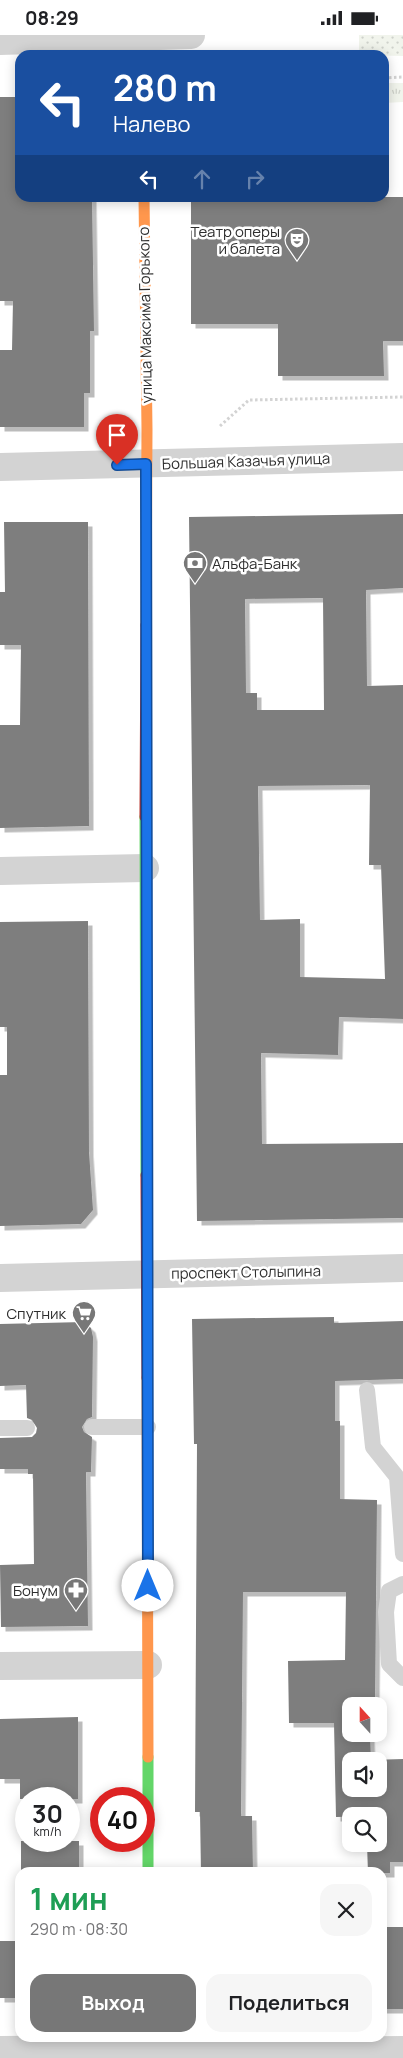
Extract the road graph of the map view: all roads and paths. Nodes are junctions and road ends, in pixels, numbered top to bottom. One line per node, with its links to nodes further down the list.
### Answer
1 (191, 35): 3 (street)
2 (0, 41): 3 (street)
3 (142, 42)
4 (403, 77): 5 (path)
5 (389, 78)
6 (144, 202): 10 (street, улица Максима Горького)
7 (403, 397): 8 (path)
8 (220, 426)
9 (403, 457): 10 (street, Большая Казачья улица)
10 (146, 464): 11 (street, Большая Казачья улица); 12 (street, улица Максима Горького)
11 (0, 467)
12 (145, 868): 13 (street); 15 (street, улица Максима Горького)
13 (0, 871)
14 (403, 1268): 15 (street, проспект Столыпина)
15 (147, 1275): 16 (street, проспект Столыпина); 19 (street, улица Максима Горького)
16 (0, 1278)
17 (367, 1389): 22 (lane)
18 (92, 1427): 19 (lane)
19 (148, 1427): 25 (street, улица Максима Горького)
20 (0, 1428): 21 (lane)
21 (27, 1428)
22 (403, 1554)
23 (403, 1584): 26 (lane)
24 (0, 1665): 25 (street)
25 (148, 1665): 27 (street, улица Максима Горького)
26 (403, 1678)
27 (148, 1867)
28 (148, 2049): 29 (street); 30 (street)
29 (0, 2050)
30 (403, 2050)

